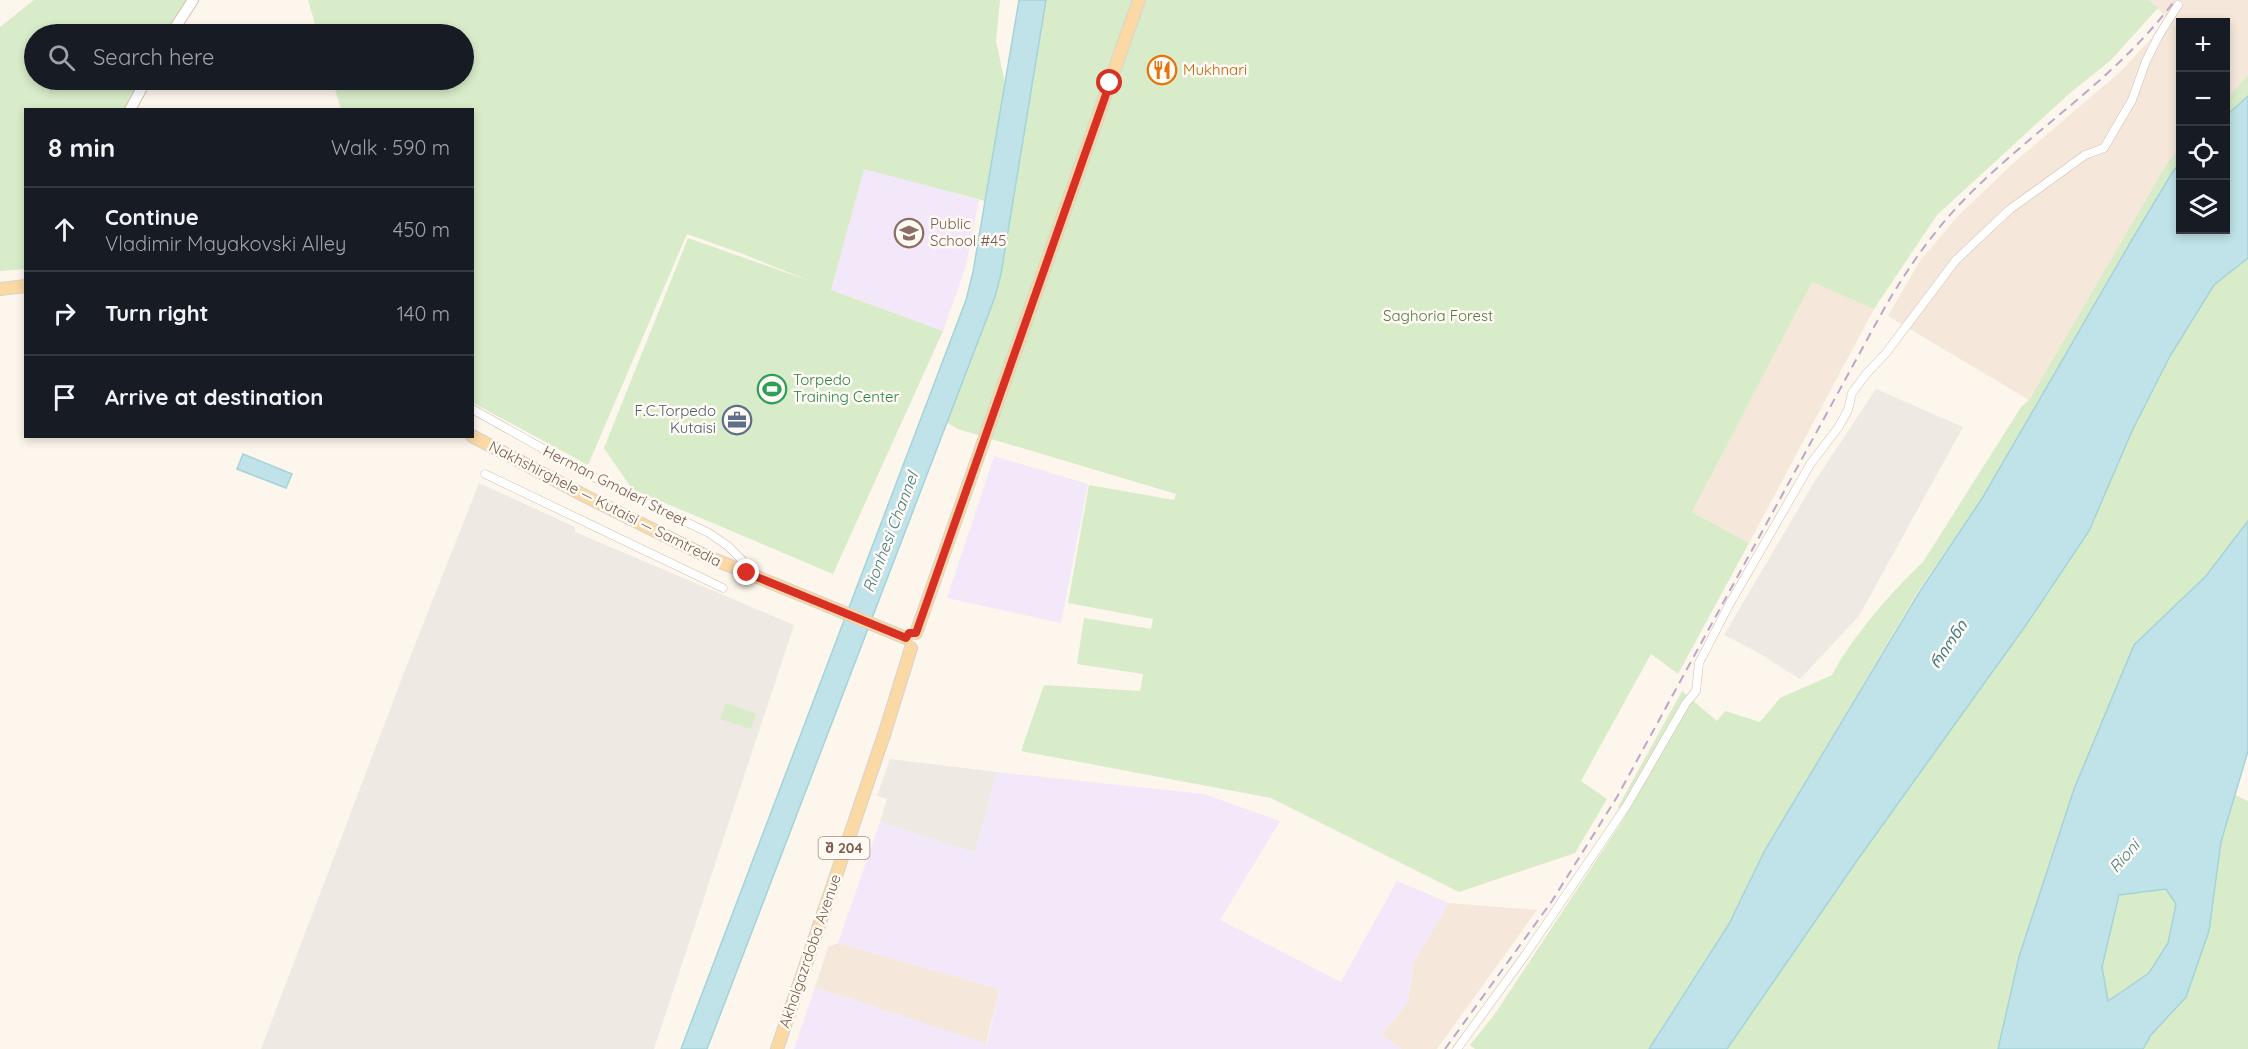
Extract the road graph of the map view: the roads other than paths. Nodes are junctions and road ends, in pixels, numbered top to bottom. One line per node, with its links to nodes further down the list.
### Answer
1 (193, 0): 4 (street)
2 (1139, 0): 14 (main road, Akhalgazrdoba Avenue)
3 (2178, 5): 16 (street)
4 (177, 24)
5 (141, 90): 6 (street)
6 (131, 108)
7 (24, 286): 8 (main road)
8 (0, 289)
9 (474, 410): 12 (street, Herman Gmaieri Street)
10 (474, 437): 12 (main road, Nakhshirghele — Kutaisi — Samtredia)
11 (485, 474): 13 (street)
12 (747, 573): 14 (main road, Nakhshirghele — Kutaisi — Samtredia)
13 (723, 588)
14 (911, 640): 15 (main road, Akhalgazrdoba Avenue / შ 204)
15 (777, 1049)
16 (1457, 1049)

